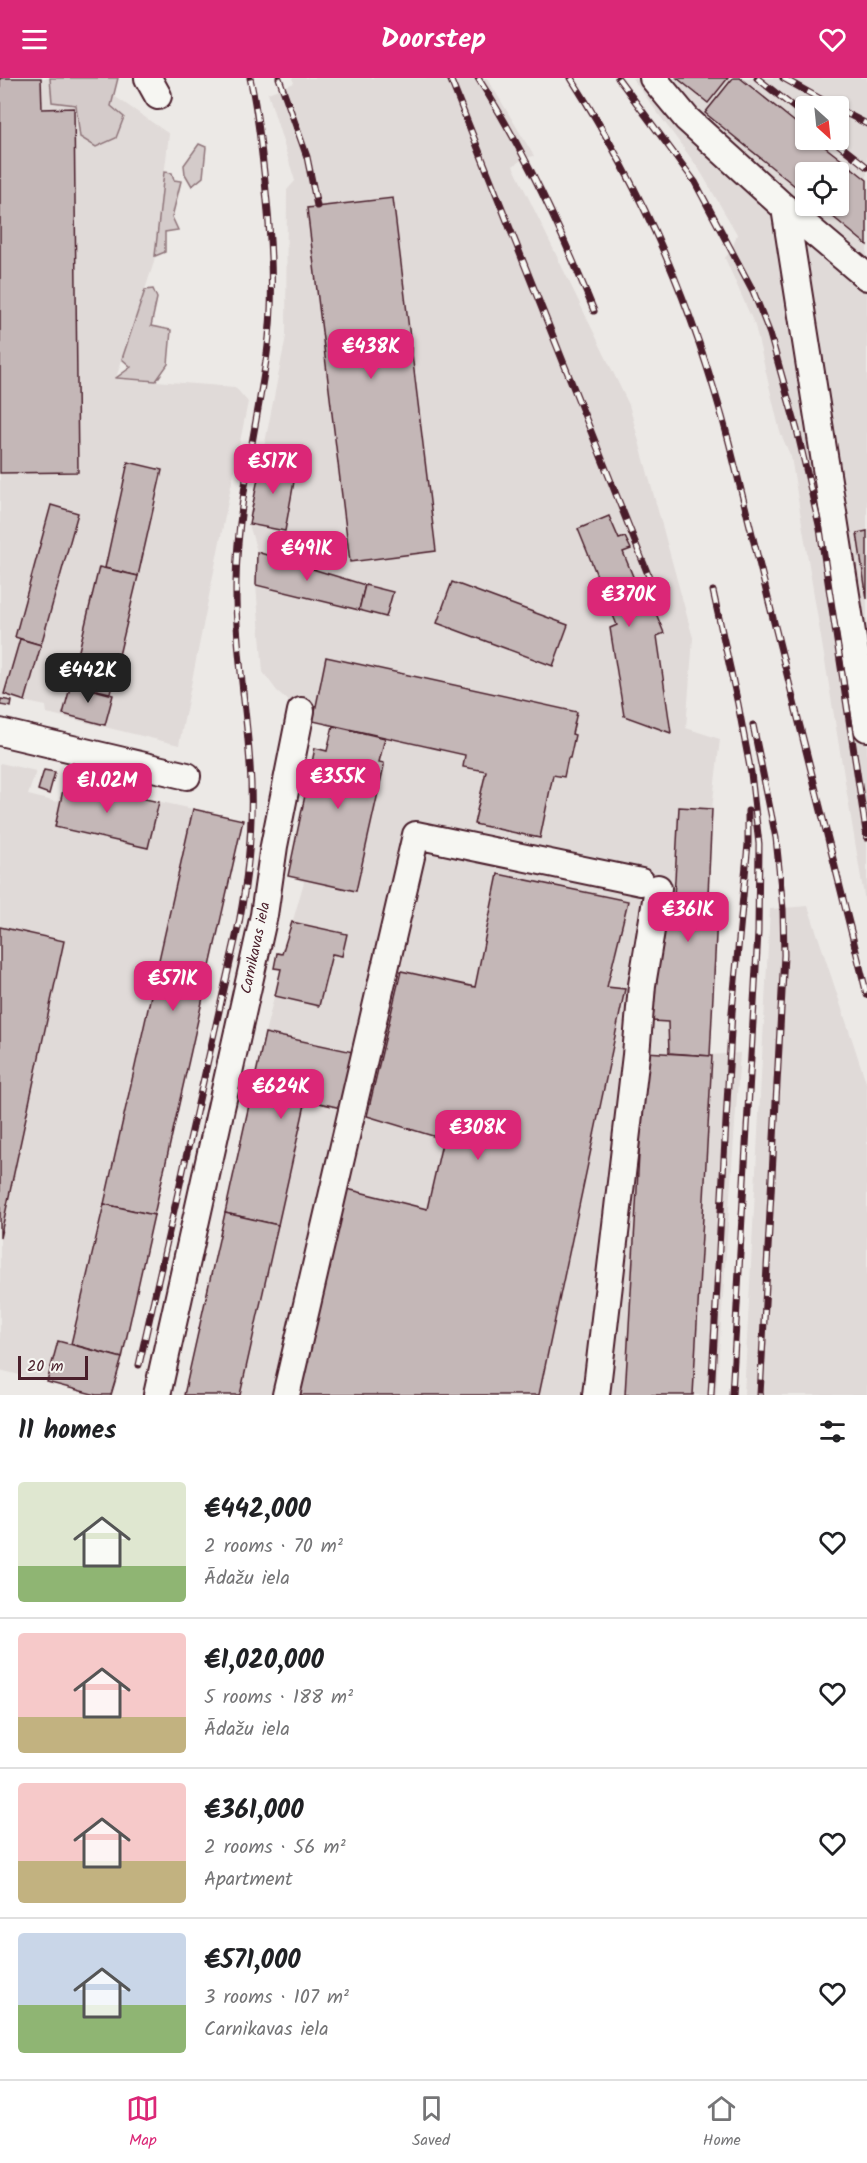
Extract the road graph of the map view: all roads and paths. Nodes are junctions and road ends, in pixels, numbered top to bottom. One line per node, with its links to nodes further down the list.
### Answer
1 (653, 78): 2 (street)
2 (785, 208): 3 (street); 5 (street)
3 (867, 278)
4 (301, 711): 8 (street, Carnikavas iela)
5 (867, 728)
6 (0, 732): 7 (street)
7 (187, 776)
8 (157, 1395)
9 (286, 1395): 10 (street)
10 (596, 1395)

